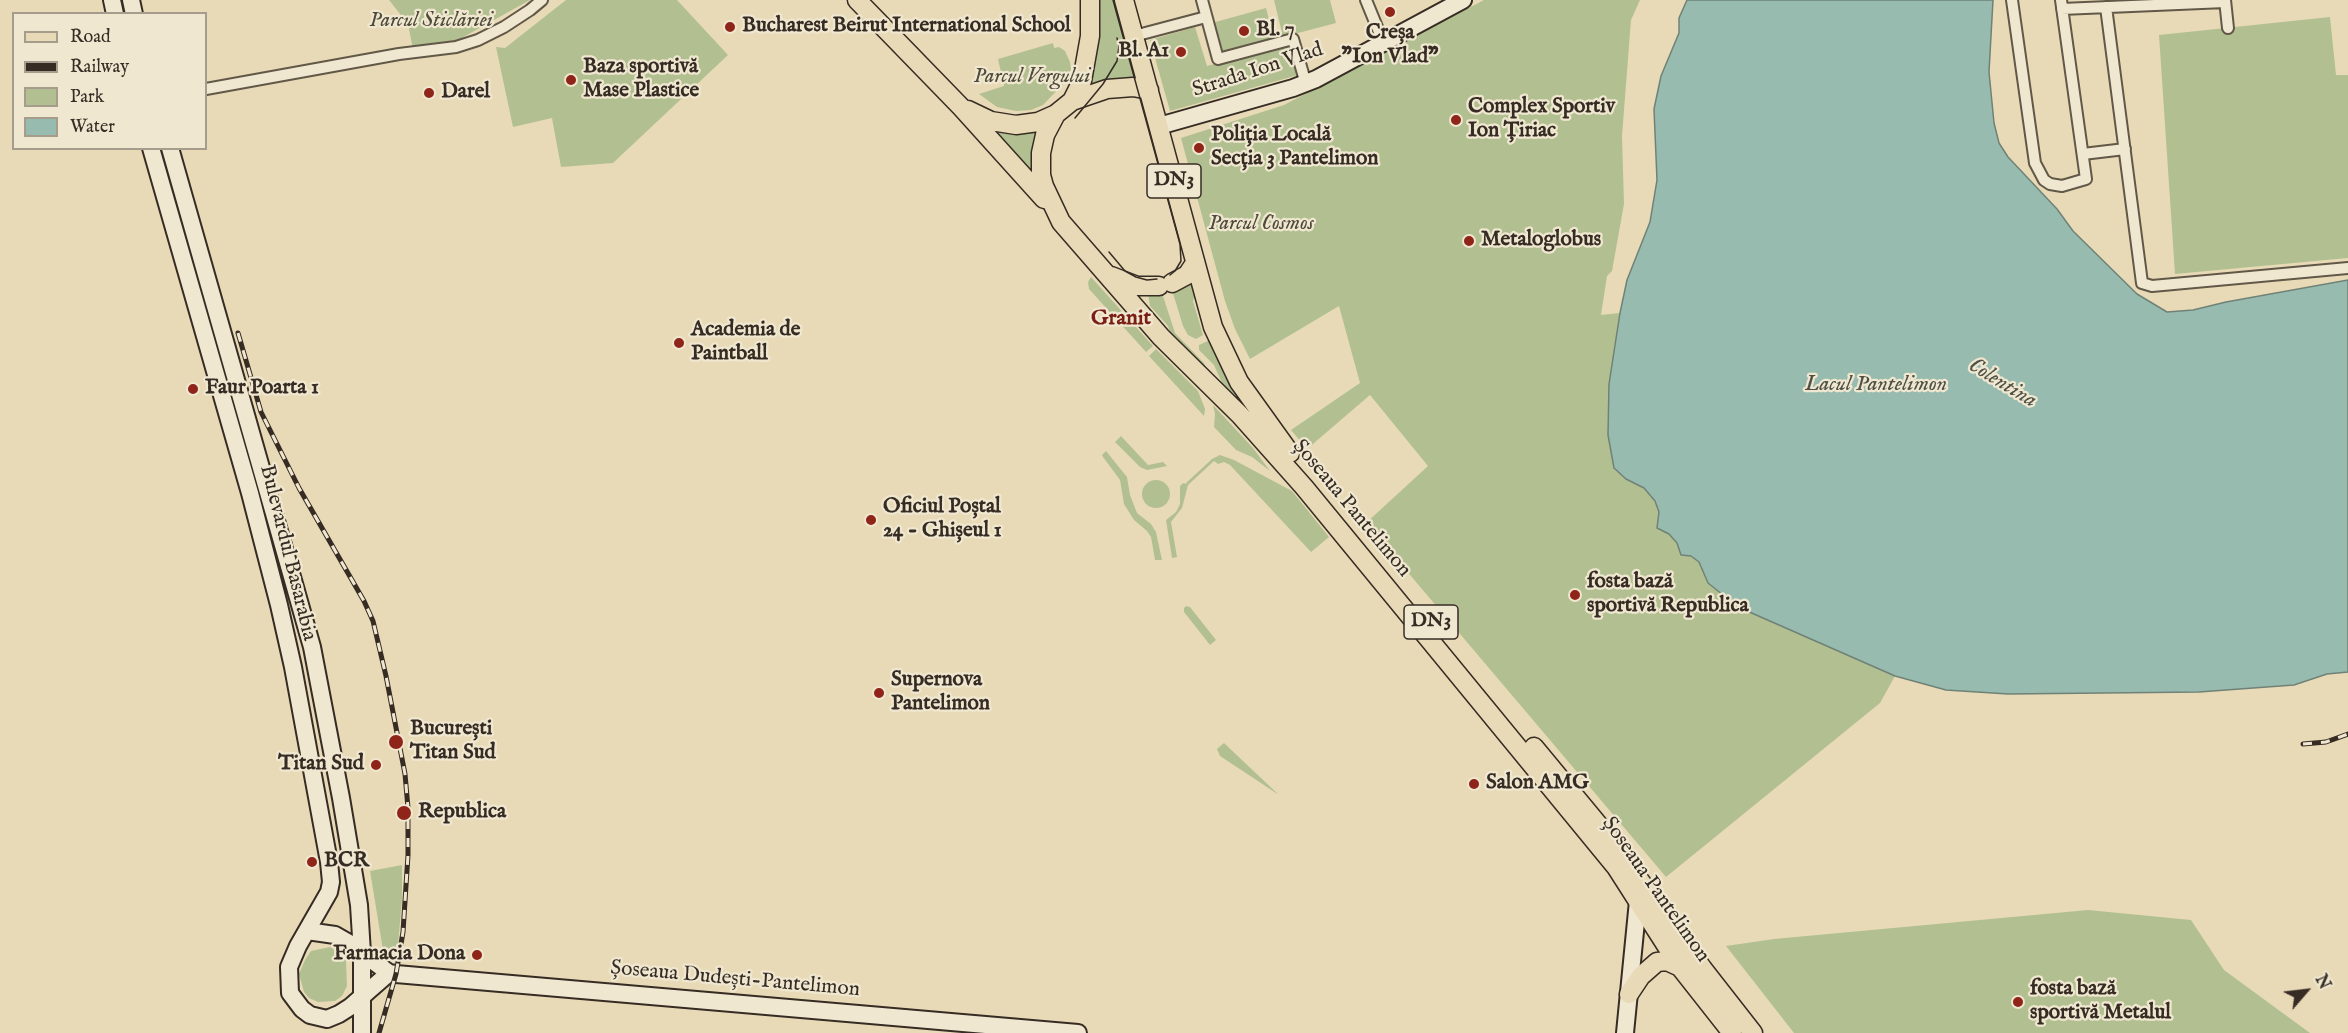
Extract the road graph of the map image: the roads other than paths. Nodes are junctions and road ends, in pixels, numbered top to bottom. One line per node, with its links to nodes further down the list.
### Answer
1 (542, 0): 17 (street)
2 (857, 0): 20 (main road)
3 (1090, 0): 19 (main road, Șoseaua Pantelimon / DN3)
4 (1124, 0): 14 (main road, Șoseaua Pantelimon / DN3)
5 (1202, 0): 12 (street)
6 (1366, 0): 15 (street)
7 (1463, 0): 15 (main road, Strada Ion Vlad)
8 (2012, 0): 26 (street)
9 (2225, 1): 11 (street); 13 (street)
10 (2061, 5): 11 (street); 26 (street)
11 (2106, 7): 23 (street)
12 (1206, 17): 14 (street); 16 (street)
13 (2228, 28)
14 (1134, 36): 18 (main road, Șoseaua Pantelimon / DN3)
15 (1384, 44): 16 (main road, Strada Ion Vlad)
16 (1305, 84): 22 (main road, Strada Ion Vlad)
17 (207, 89)
18 (1149, 90): 19 (main road); 22 (main road, Șoseaua Pantelimon / DN3)
19 (1072, 101): 21 (main road, Șoseaua Pantelimon / DN3)
20 (961, 107): 21 (main road); 27 (main road)
21 (1056, 114): 27 (main road, Șoseaua Pantelimon / DN3)
22 (1159, 126): 28 (main road, Șoseaua Pantelimon / DN3)
23 (2125, 149): 26 (street); 29 (street)
24 (152, 150): 34 (main road, Bulevardul Basarabia)
25 (171, 150): 35 (main road, Bulevardul Basarabia)
26 (2083, 154)
27 (1061, 222): 30 (main road, Șoseaua Pantelimon / DN3)
28 (1195, 263): 30 (main road); 31 (main road, Șoseaua Pantelimon / DN3)
29 (2348, 268)
30 (1104, 272): 32 (main road, Șoseaua Pantelimon / DN3)
31 (1638, 874): 32 (main road); 33 (main road, Șoseaua Pantelimon / DN3)
32 (1638, 901): 33 (main road); 36 (main road, Șoseaua Pantelimon / DN3); 38 (main road)
33 (1658, 904): 46 (main road, Șoseaua Pantelimon / DN3)
34 (307, 931): 35 (main road); 40 (main road, Bulevardul Basarabia)
35 (362, 953): 37 (main road); 39 (main road)
36 (1680, 967): 38 (main road); 45 (main road, Șoseaua Pantelimon / DN3)
37 (389, 973): 39 (main road); 41 (main road, Șoseaua Dudești-Pantelimon)
38 (1629, 994): 44 (main road)
39 (361, 996): 40 (main road); 42 (main road)
40 (330, 1026)
41 (979, 1029): 43 (main road, Șoseaua Dudești-Pantelimon)
42 (362, 1033)
43 (1078, 1033)
44 (1624, 1033)
45 (1732, 1033)
46 (1753, 1033)

